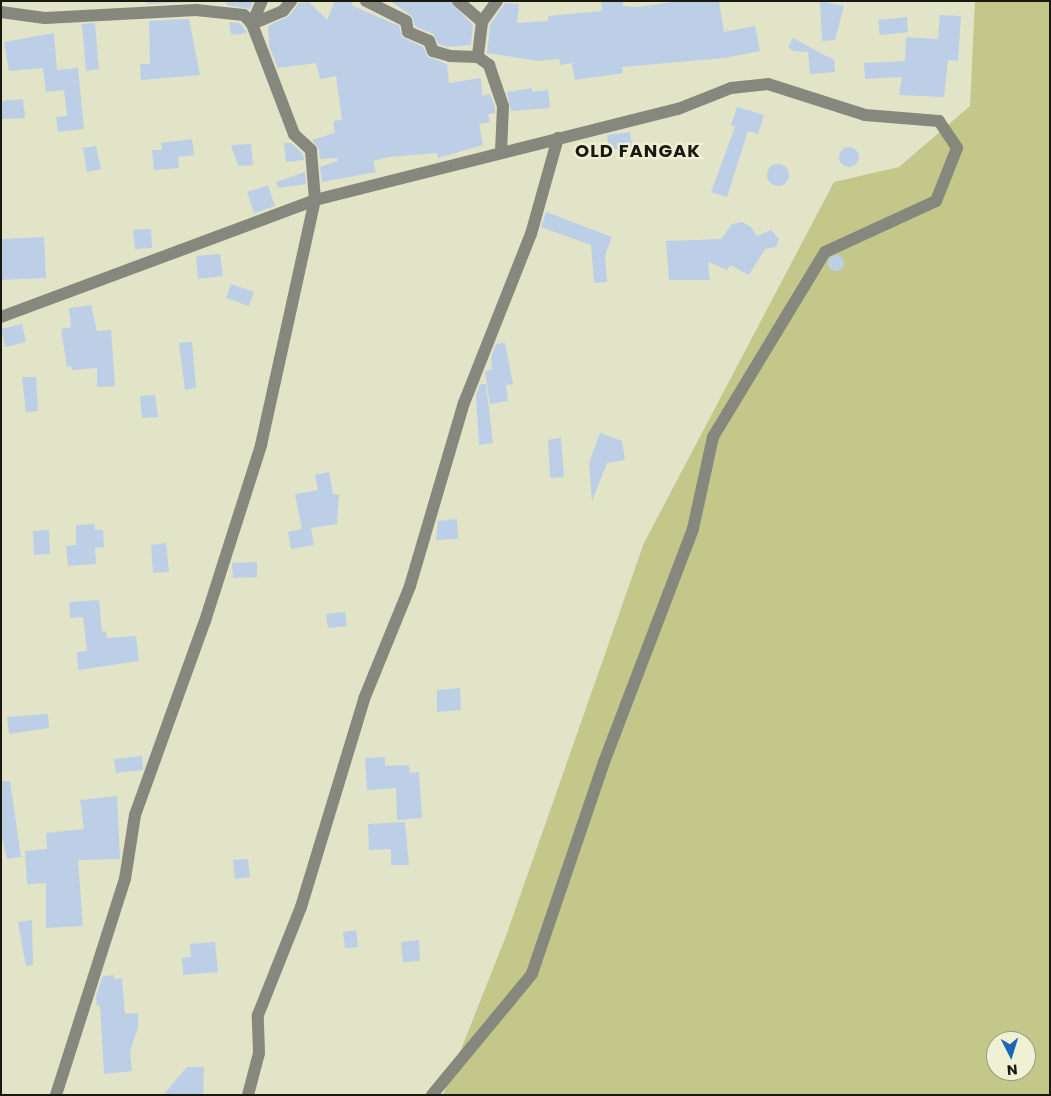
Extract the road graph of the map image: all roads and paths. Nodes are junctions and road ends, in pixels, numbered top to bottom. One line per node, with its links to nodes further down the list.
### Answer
1 (262, 1): 8 (street)
2 (291, 1): 8 (street)
3 (366, 1): 9 (street)
4 (458, 1): 7 (street)
5 (497, 1): 7 (street)
6 (1, 12): 8 (street)
7 (482, 22): 9 (street)
8 (252, 24): 12 (street)
9 (478, 58): 11 (street)
10 (558, 138): 11 (street); 15 (street); 16 (street)
11 (501, 152): 12 (street)
12 (314, 200): 13 (street); 14 (street)
13 (1, 317)
14 (56, 1095)
15 (248, 1095)
16 (432, 1095)

